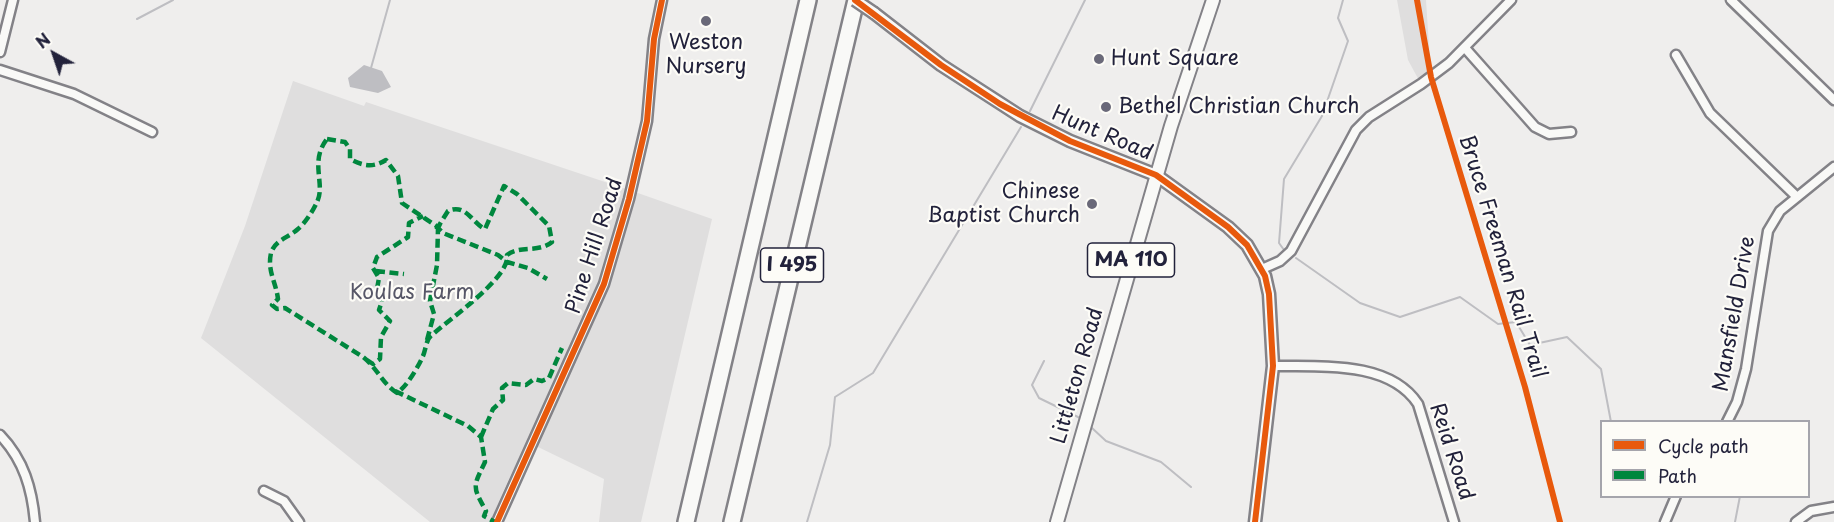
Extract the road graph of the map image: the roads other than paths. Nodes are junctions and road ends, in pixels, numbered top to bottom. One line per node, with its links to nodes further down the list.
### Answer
1 (13, 0): 9 (street)
2 (662, 0): 27 (street, Pine Hill Road)
3 (808, 0): 28 (highway, I 495)
4 (856, 0): 16 (street, Hunt Road, bridge); 29 (highway, I 495)
5 (1213, 0): 16 (main road, Littleton Road / MA 110)
6 (1511, 0): 8 (street)
7 (1731, 0): 12 (street)
8 (1465, 48): 14 (street); 18 (street)
9 (0, 52)
10 (1676, 55): 17 (street)
11 (0, 70): 13 (street)
12 (1834, 100)
13 (152, 132)
14 (1571, 132)
15 (1834, 167): 17 (street, Mansfield Drive)
16 (1156, 175): 18 (street, Hunt Road); 30 (main road, Littleton Road / MA 110)
17 (1797, 197): 20 (street, Mansfield Drive)
18 (1263, 269): 19 (street, Hunt Road)
19 (1274, 366): 31 (street, Hunt Road); 32 (street, Reid Road)
20 (1728, 420)
21 (0, 435): 25 (street)
22 (264, 491): 26 (street)
23 (1675, 498): 33 (street)
24 (1834, 507): 34 (street)
25 (35, 522)
26 (299, 522)
27 (497, 522)
28 (686, 522)
29 (732, 522)
30 (1057, 522)
31 (1255, 522)
32 (1454, 522)
33 (1665, 522)
34 (1796, 522)

